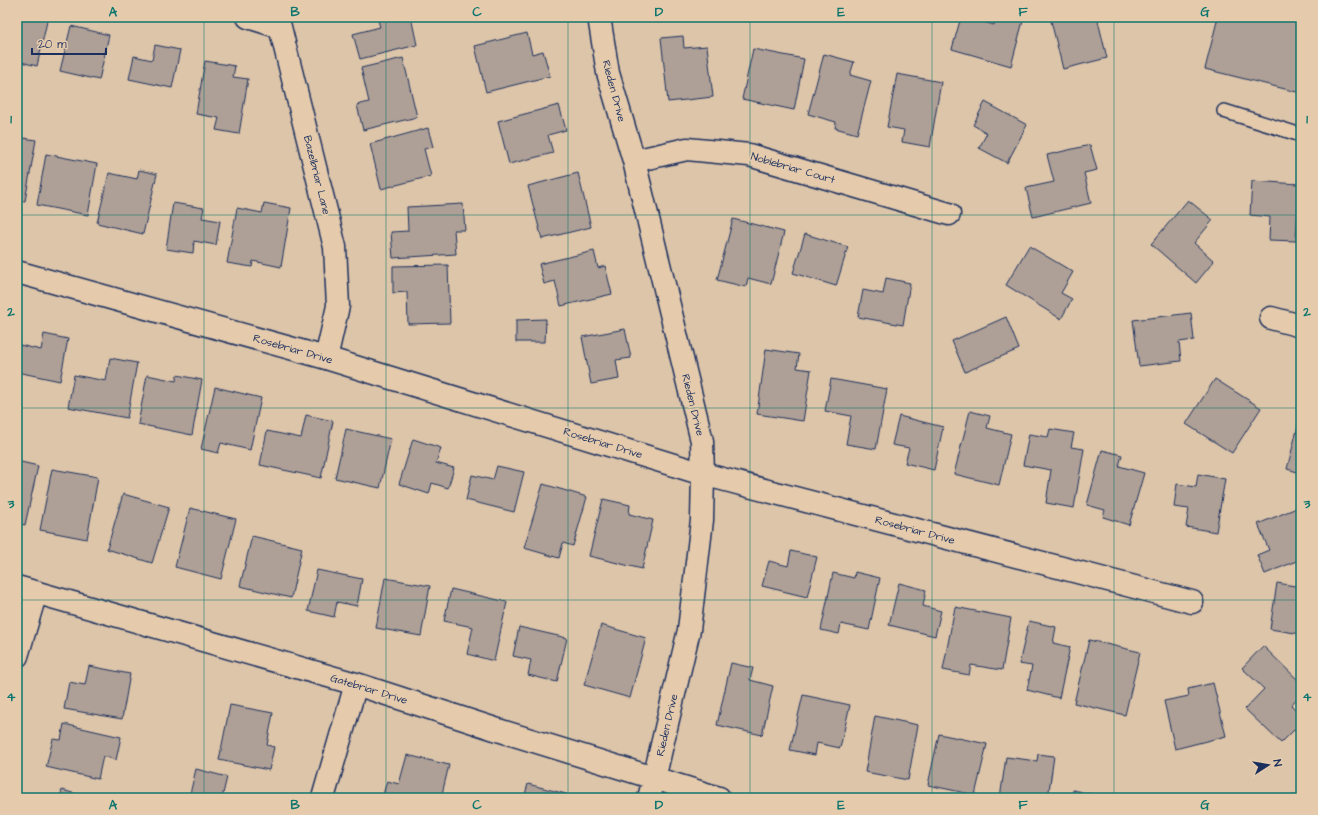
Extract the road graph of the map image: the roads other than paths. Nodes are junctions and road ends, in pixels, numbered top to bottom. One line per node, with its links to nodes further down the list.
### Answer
1 (248, 17): 10 (street, Bazelbriar Lane)
2 (599, 17): 5 (street, Rieden Drive)
3 (1224, 111): 4 (lane)
4 (1301, 135)
5 (634, 161): 6 (street, Noblebriar Court); 11 (street, Rieden Drive)
6 (949, 214)
7 (17, 272): 10 (street, Rosebriar Drive)
8 (1271, 318): 9 (street)
9 (1301, 326)
10 (326, 358): 11 (street, Rosebriar Drive)
11 (703, 474): 13 (street, Rosebriar Drive); 16 (street, Rieden Drive)
12 (26, 590): 14 (street); 15 (street, Gatebriar Drive)
13 (1192, 602)
14 (17, 656)
15 (356, 684): 16 (street, Gatebriar Drive); 17 (street)
16 (651, 788): 18 (street, Gatebriar Drive)
17 (323, 798)
18 (719, 798)

